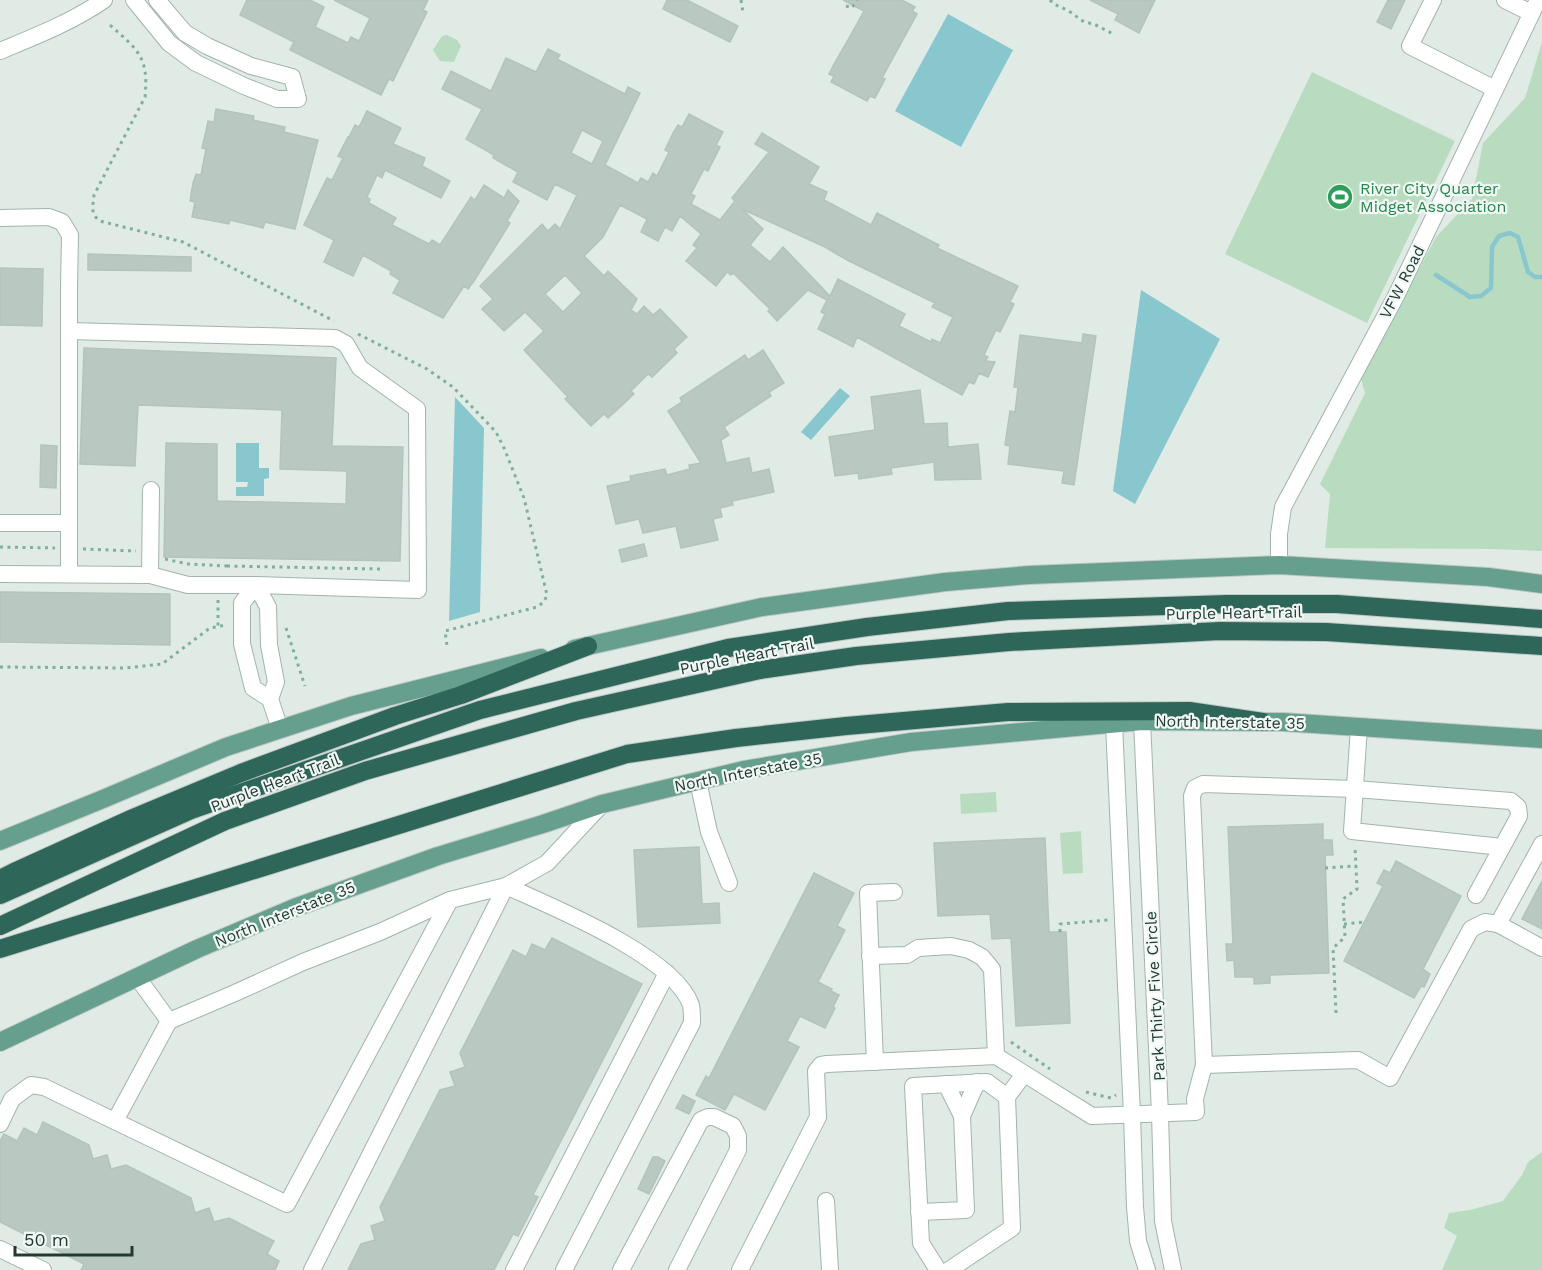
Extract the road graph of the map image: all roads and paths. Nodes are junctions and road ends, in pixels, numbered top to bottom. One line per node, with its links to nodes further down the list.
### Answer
1 (104, 0): 13 (street)
2 (134, 0): 3 (street)
3 (157, 0)
4 (741, 0): 11 (path)
5 (857, 0): 9 (path)
6 (1050, 0): 12 (path)
7 (1433, 0): 14 (street)
8 (1505, 0): 10 (street)
9 (846, 6)
10 (1534, 7): 14 (street, VFW Road)
11 (743, 12)
12 (1115, 35)
13 (0, 51)
14 (1495, 89): 25 (street, VFW Road)
15 (0, 218): 16 (street)
16 (69, 332): 19 (street); 31 (street)
17 (151, 490): 29 (street)
18 (0, 523): 19 (street)
19 (69, 523): 27 (street)
20 (0, 547): 21 (path)
21 (57, 548)
22 (77, 548): 23 (path)
23 (138, 551)
24 (162, 558): 26 (path)
25 (1279, 565): 30 (main road); 37 (main road)
26 (381, 569)
27 (69, 573): 28 (street); 29 (street)
28 (0, 574)
29 (150, 575): 31 (street)
30 (1542, 584)
31 (256, 585): 34 (street); 36 (street)
32 (218, 600): 35 (path)
33 (1542, 619): 61 (highway, Purple Heart Trail)
34 (242, 626): 35 (path); 41 (street)
35 (218, 627): 39 (path)
36 (268, 627): 40 (path); 41 (street)
37 (588, 646): 46 (main road); 57 (highway)
38 (1542, 646): 68 (highway, Purple Heart Trail)
39 (0, 668)
40 (305, 686)
41 (270, 699): 46 (street)
42 (1142, 721): 43 (main road, North Interstate 35); 44 (main road, North Interstate 35); 85 (street, Park Thirty Five Circle)
43 (1263, 722): 45 (main road, North Interstate 35); 71 (highway)
44 (1114, 724): 48 (main road, North Interstate 35); 86 (street, Park Thirty Five Circle)
45 (1359, 727): 47 (main road, North Interstate 35); 49 (street)
46 (280, 729): 52 (main road)
47 (1542, 739)
48 (698, 781): 50 (main road, North Interstate 35); 58 (street)
49 (1354, 789): 51 (street); 54 (street); 80 (street)
50 (602, 804): 59 (street); 74 (main road, North Interstate 35)
51 (1354, 832): 54 (street); 55 (path)
52 (0, 841)
53 (1542, 844): 67 (street)
54 (1502, 847): 62 (street)
55 (1356, 866): 56 (path); 66 (path)
56 (1325, 868)
57 (0, 879)
58 (729, 883)
59 (506, 886): 63 (street); 73 (street); 94 (street)
60 (894, 892): 72 (street)
61 (0, 895)
62 (1476, 896)
63 (450, 900): 76 (street); 88 (street)
64 (1108, 920): 69 (path)
65 (1364, 922): 66 (path)
66 (1344, 924): 75 (path)
67 (1498, 924): 70 (street); 80 (street)
68 (0, 926)
69 (1060, 932)
70 (1542, 948)
71 (0, 949)
72 (870, 956): 78 (street); 79 (street)
73 (667, 973): 95 (street); 96 (street)
74 (137, 977): 76 (street); 77 (main road, North Interstate 35)
75 (1336, 1013)
76 (169, 1021): 88 (street)
77 (0, 1042)
78 (996, 1056): 79 (street); 81 (street)
79 (875, 1062): 99 (street)
80 (1204, 1065): 85 (street)
81 (1024, 1074): 84 (street); 86 (street)
82 (977, 1082): 83 (street); 84 (street); 87 (street)
83 (946, 1084): 87 (street); 91 (street)
84 (1007, 1096): 102 (street)
85 (1160, 1114): 86 (street); 104 (street, Park Thirty Five Circle)
86 (1132, 1115): 103 (street, Park Thirty Five Circle)
87 (962, 1116): 91 (street)
88 (115, 1121): 89 (street)
89 (0, 1124)
90 (826, 1201): 100 (street)
91 (919, 1212): 101 (street)
92 (0, 1249): 93 (street)
93 (43, 1270)
94 (312, 1270)
95 (514, 1270)
96 (564, 1270)
97 (621, 1270): 98 (street)
98 (677, 1270)
99 (740, 1270)
100 (830, 1270)
101 (938, 1270)
102 (949, 1270)
103 (1147, 1270)
104 (1173, 1270)

